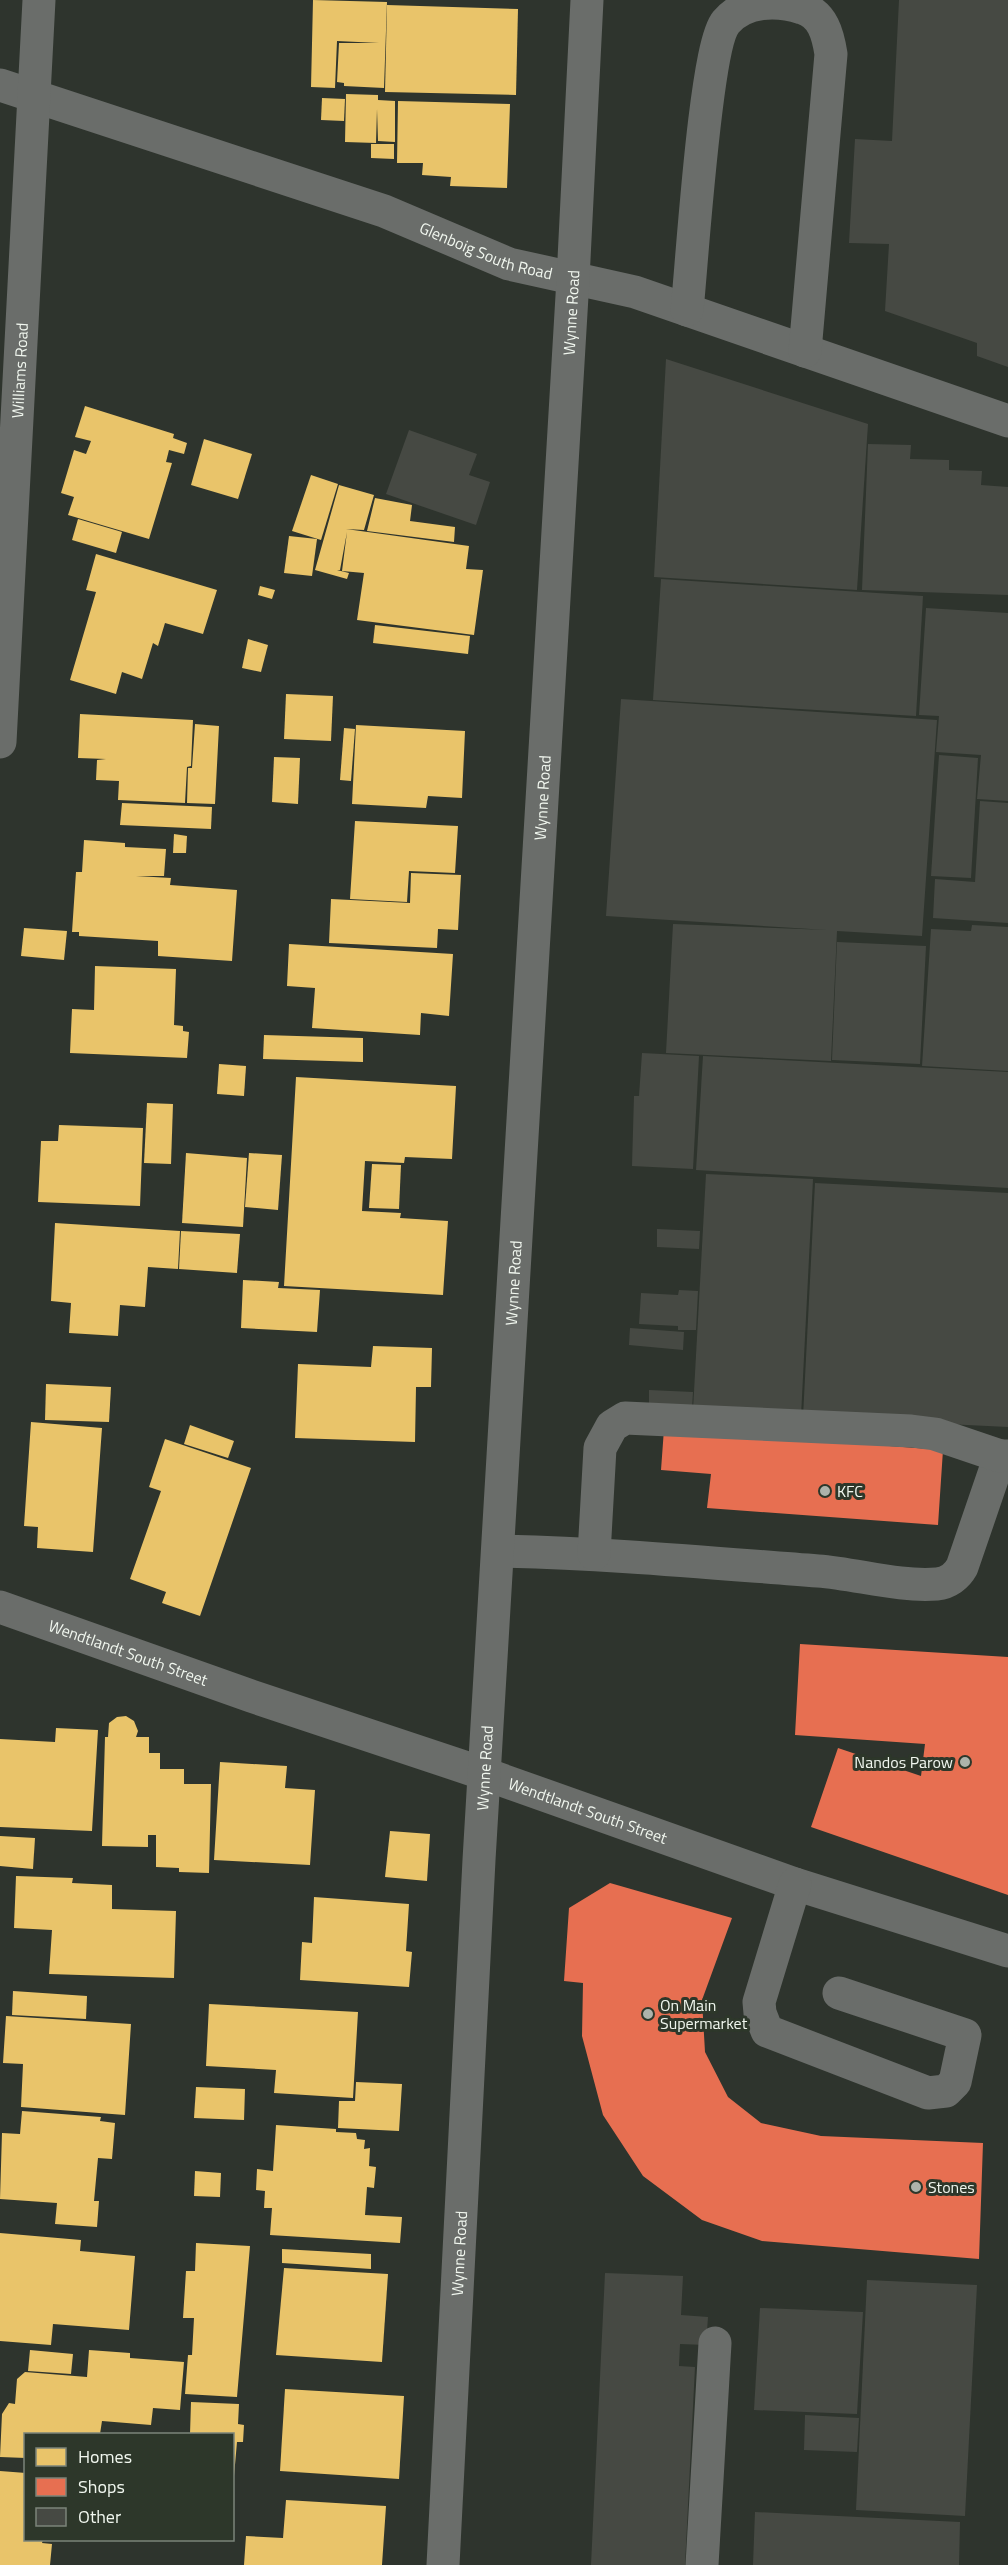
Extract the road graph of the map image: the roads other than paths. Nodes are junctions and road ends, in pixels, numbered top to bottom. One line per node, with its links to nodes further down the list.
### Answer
1 (39, 0): 4 (street, Williams Road)
2 (587, 0): 5 (street, Wynne Road)
3 (0, 85): 4 (street, Glenboig South Road)
4 (34, 97): 5 (street, Glenboig South Road); 9 (street, Williams Road)
5 (573, 279): 6 (street, Glenboig South Road); 12 (street, Wynne Road)
6 (687, 310): 7 (street, Glenboig South Road); 7 (street)
7 (805, 351): 8 (street, Glenboig South Road)
8 (1008, 421)
9 (6, 492): 10 (street, Williams Road)
10 (0, 742)
11 (1004, 1456): 13 (street); 13 (street)
12 (498, 1551): 13 (street); 15 (street, Wynne Road)
13 (594, 1554)
14 (0, 1607): 15 (street, Wendtlandt South Street)
15 (485, 1774): 16 (street, Wendtlandt South Street); 20 (street, Wynne Road)
16 (795, 1884): 17 (street, Wendtlandt South Street); 18 (street)
17 (1008, 1951)
18 (839, 1993)
19 (715, 2343): 21 (street)
20 (443, 2565)
21 (702, 2565)

